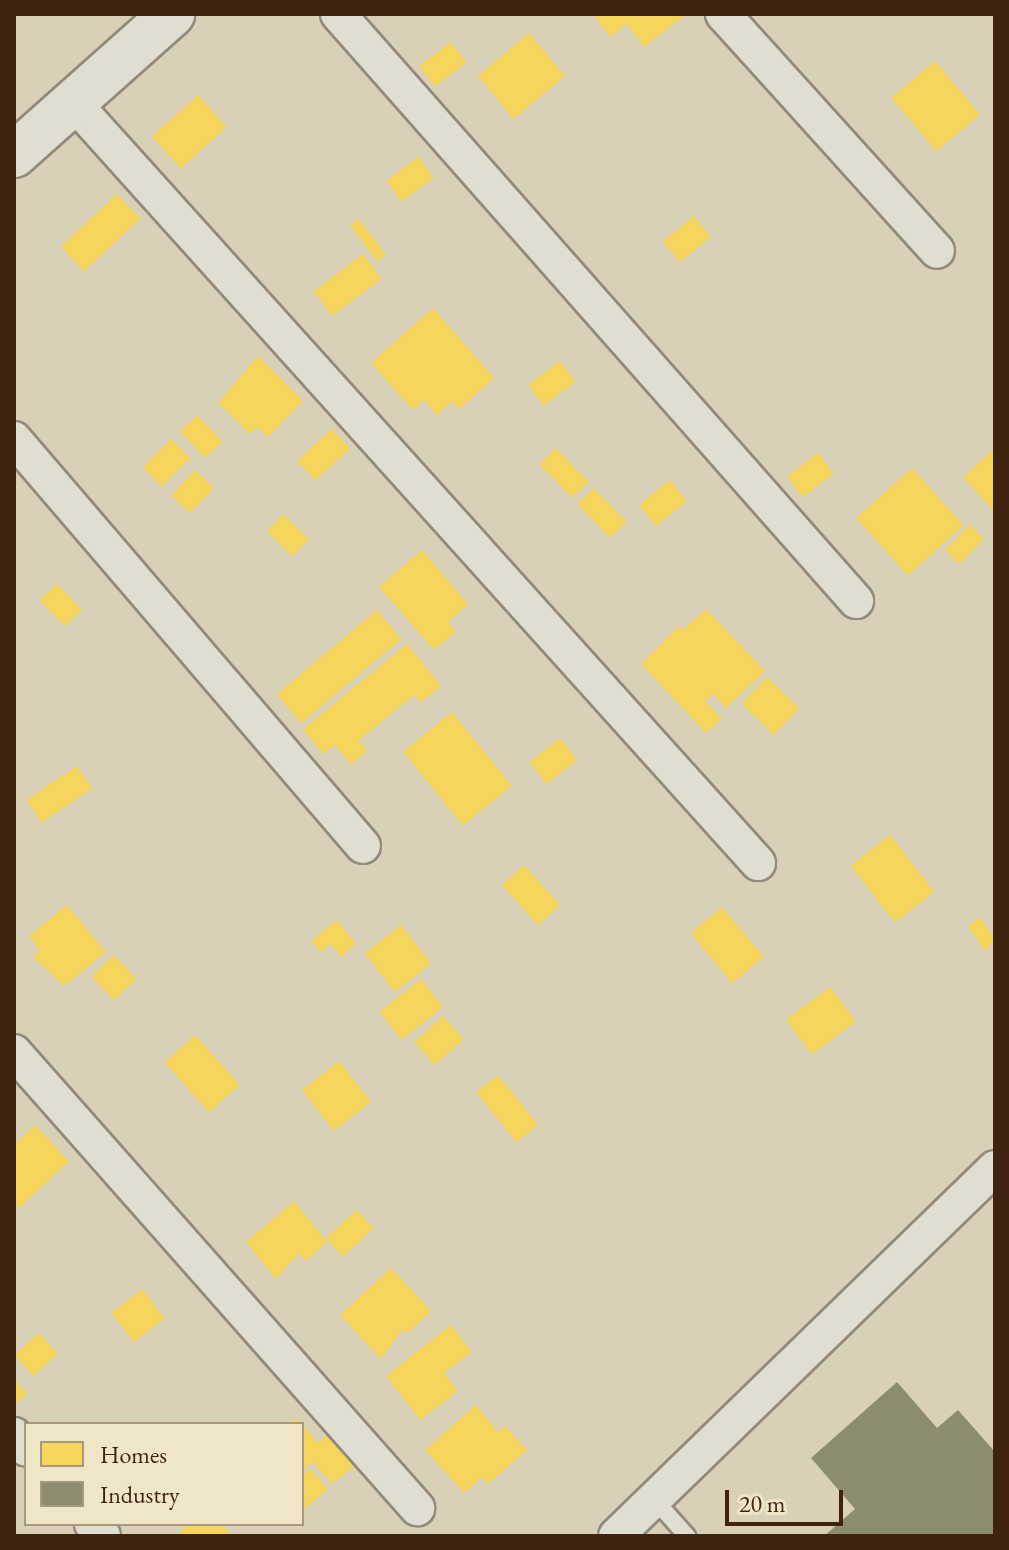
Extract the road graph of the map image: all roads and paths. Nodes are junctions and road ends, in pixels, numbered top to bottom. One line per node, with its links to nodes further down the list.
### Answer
1 (172, 14): 4 (street)
2 (338, 14): 8 (street)
3 (723, 14): 6 (street)
4 (73, 102): 5 (street); 10 (street)
5 (14, 155)
6 (937, 251)
7 (14, 439): 9 (street)
8 (856, 601)
9 (363, 846)
10 (758, 863)
11 (14, 1052): 14 (street)
12 (995, 1168): 13 (street)
13 (654, 1499): 15 (street); 16 (lane)
14 (417, 1508)
15 (616, 1536)
16 (687, 1536)

